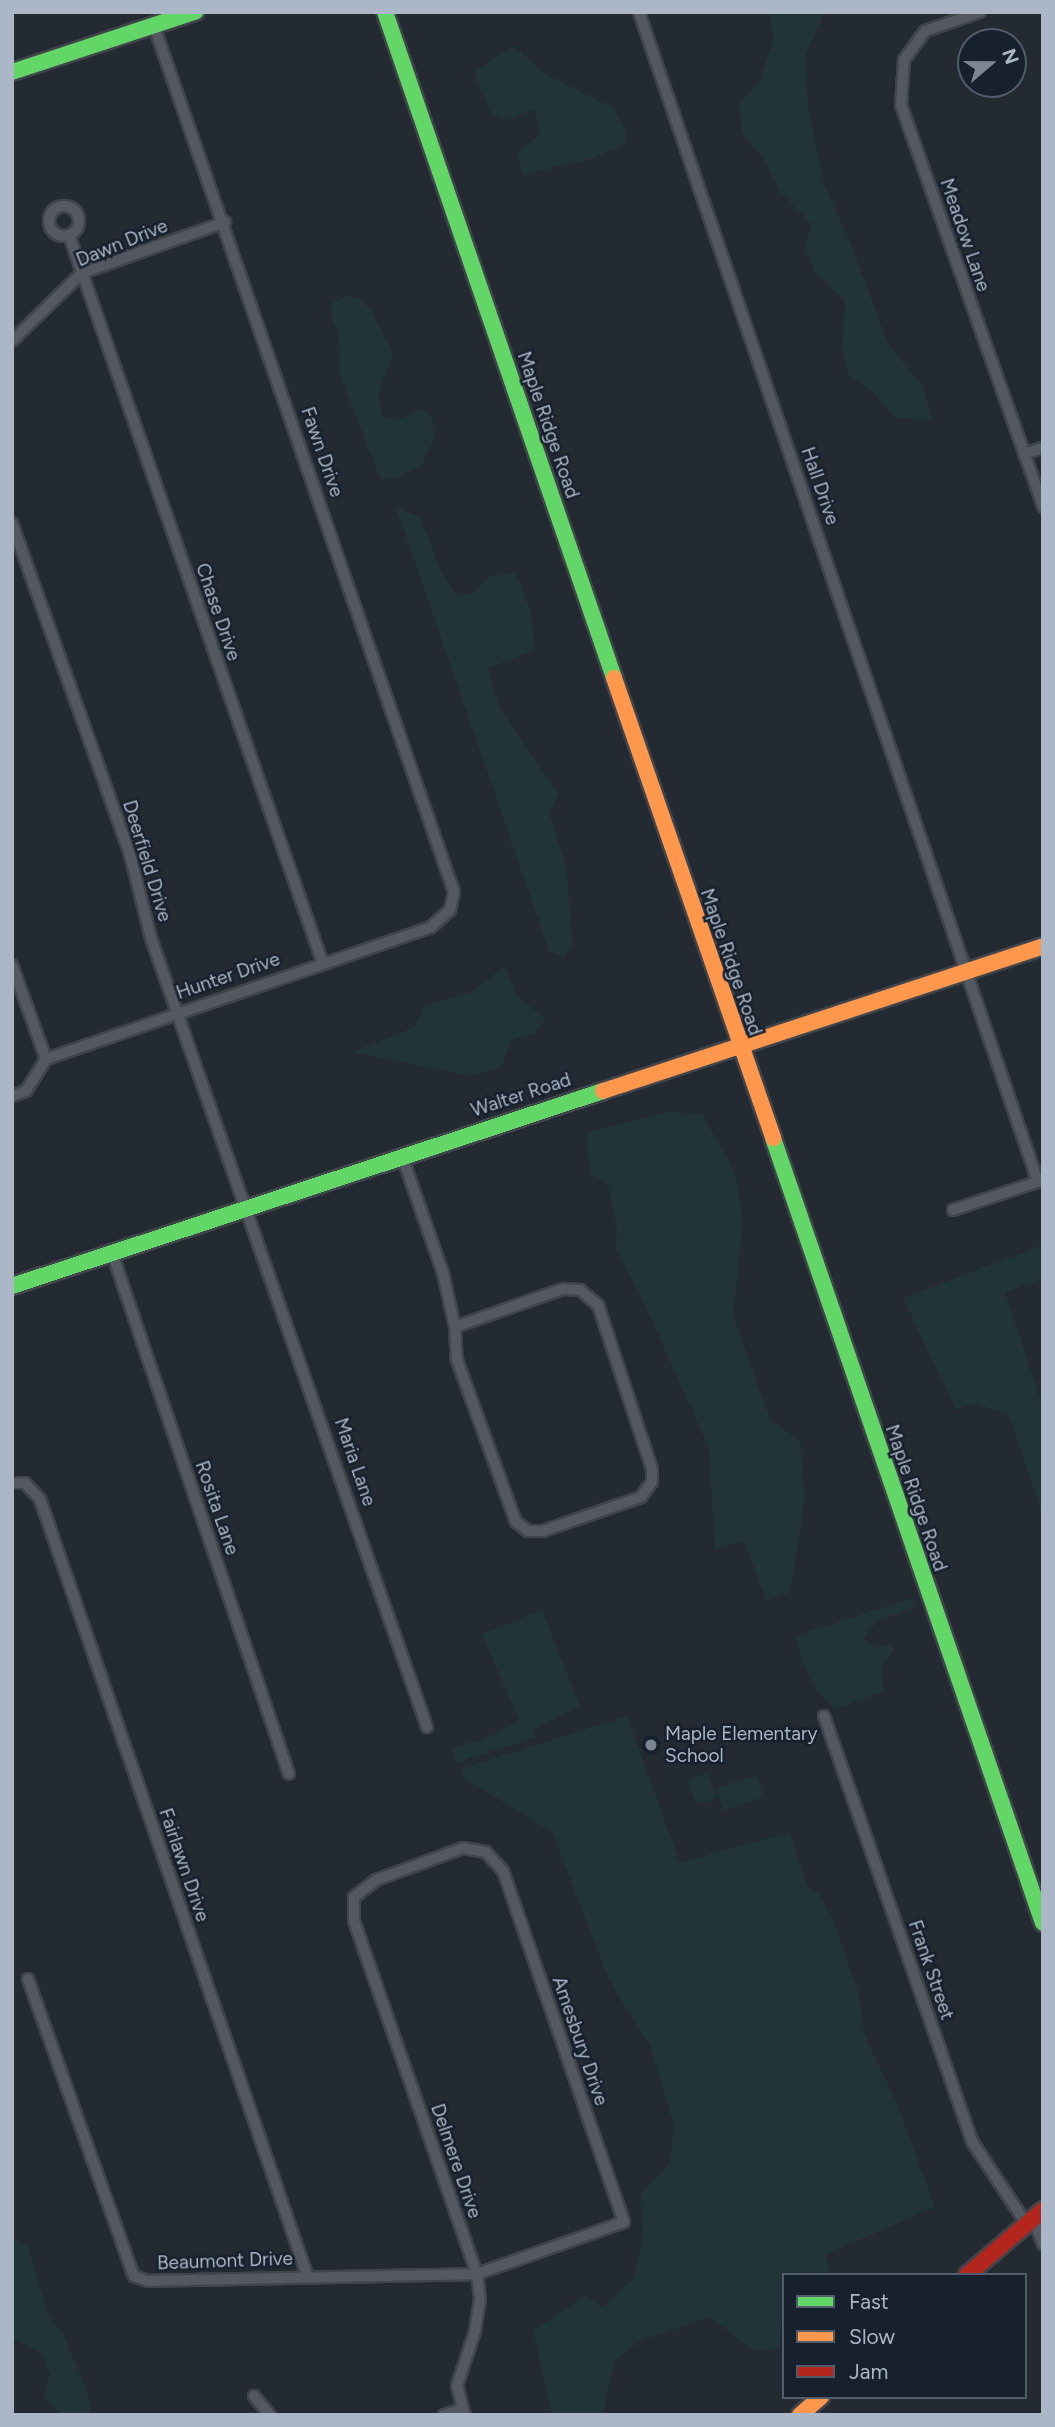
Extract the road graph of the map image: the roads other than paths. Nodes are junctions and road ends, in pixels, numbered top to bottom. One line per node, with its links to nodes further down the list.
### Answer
1 (195, 12): 5 (street)
2 (385, 12): 21 (street, Maple Ridge Road)
3 (639, 12): 19 (street, Hall Drive)
4 (980, 12): 12 (street, Meadow Lane)
5 (151, 19): 6 (street); 7 (street, Fawn Drive)
6 (12, 72)
7 (225, 222): 9 (street, Dawn Drive); 15 (street, Fawn Drive)
8 (69, 235): 9 (street, Chase Drive)
9 (82, 273): 10 (street, Dawn Drive); 17 (street, Chase Drive)
10 (12, 341)
11 (1043, 448): 12 (street)
12 (1024, 454): 13 (street, Meadow Lane)
13 (1043, 507)
14 (12, 523): 20 (street, Deerfield Drive)
15 (454, 892): 17 (street, Hunter Drive)
16 (1043, 946): 19 (street, Walter Road)
17 (322, 961): 20 (street, Hunter Drive)
18 (12, 965): 22 (street)
19 (968, 970): 21 (street, Walter Road); 25 (street, Hall Drive)
20 (178, 1012): 22 (street, Hunter Drive); 26 (street, Deerfield Drive)
21 (738, 1046): 24 (street, Walter Road); 36 (street, Maple Ridge Road)
22 (46, 1059): 23 (street)
23 (12, 1096)
24 (402, 1156): 26 (street, Walter Road); 30 (street)
25 (1040, 1181): 27 (street)
26 (249, 1208): 28 (street, Walter Road); 33 (street, Maria Lane)
27 (953, 1210)
28 (112, 1253): 29 (street, Walter Road); 34 (street, Rosita Lane)
29 (12, 1286)
30 (455, 1326): 30 (street)
31 (12, 1483): 43 (street, Fairlawn Drive)
32 (824, 1716): 38 (street, Frank Street)
33 (427, 1727)
34 (289, 1774)
35 (354, 1921): 39 (street, Amesbury Drive); 42 (street, Delmere Drive)
36 (1043, 1923)
37 (28, 1979): 43 (street, Beaumont Drive)
38 (1034, 2218): 40 (street, Frank Street); 41 (street)
39 (624, 2222): 42 (street, Beaumont Drive)
40 (1043, 2244)
41 (969, 2273)
42 (477, 2274): 43 (street, Beaumont Drive); 46 (street, Delmere Drive)
43 (307, 2276)
44 (254, 2396): 47 (street)
45 (819, 2399): 49 (street)
46 (463, 2412): 48 (street)
47 (270, 2415)
48 (444, 2415)
49 (800, 2415)

